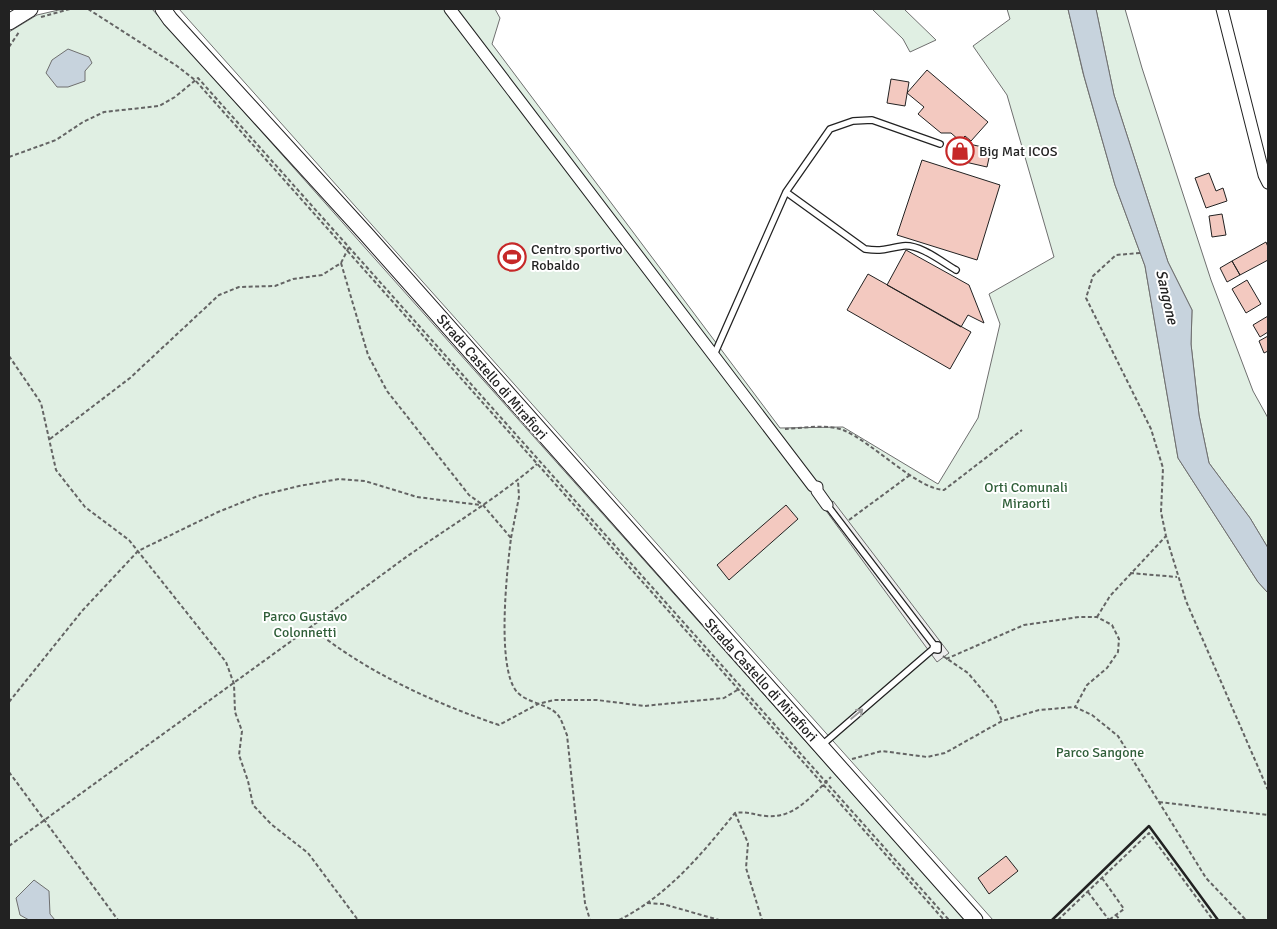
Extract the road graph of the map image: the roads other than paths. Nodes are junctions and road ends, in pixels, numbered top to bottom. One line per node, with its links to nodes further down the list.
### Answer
1 (450, 9): 10 (street, Strada Castello di Mirafiori)
2 (1222, 9): 7 (street)
3 (164, 12): 12 (street, Strada Castello di Mirafiori)
4 (35, 13): 5 (street)
5 (16, 24)
6 (940, 144): 8 (lane)
7 (1268, 182)
8 (786, 192): 9 (lane); 10 (lane)
9 (956, 270)
10 (714, 354): 11 (street, Strada Castello di Mirafiori)
11 (828, 505): 12 (lane, Strada Castello di Mirafiori, one-way to 11)
12 (820, 746): 13 (street, Strada Castello di Mirafiori)
13 (975, 920)

